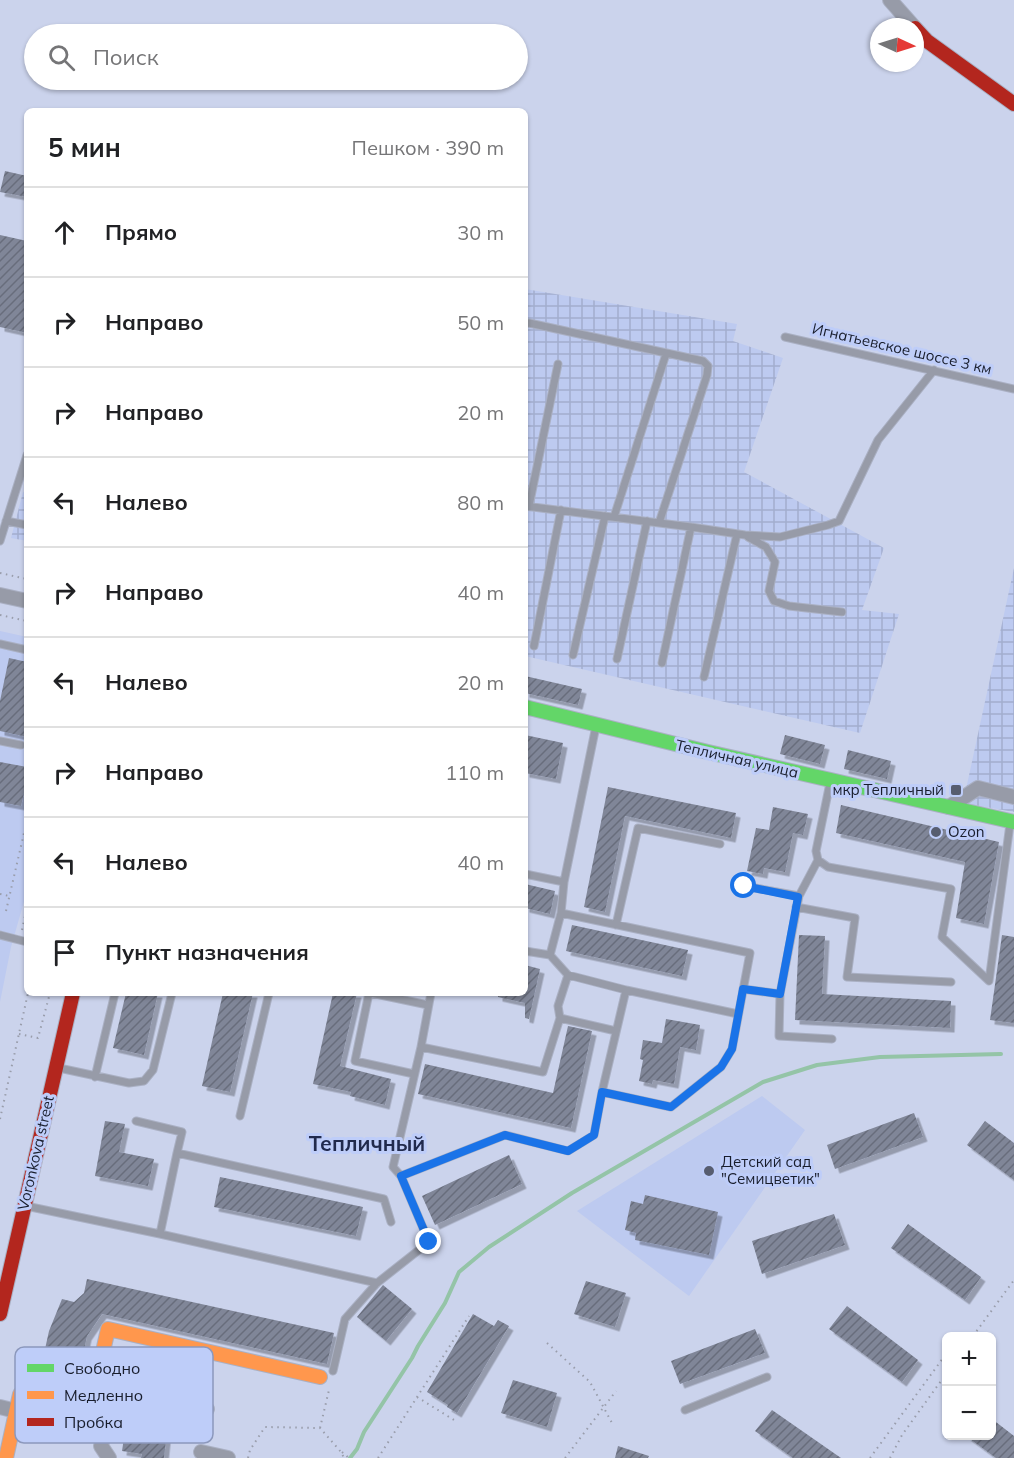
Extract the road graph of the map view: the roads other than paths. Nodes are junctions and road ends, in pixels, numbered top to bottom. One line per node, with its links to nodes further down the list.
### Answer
1 (890, 0): 2 (street)
2 (907, 18)
3 (924, 38): 4 (street)
4 (1014, 104)
5 (528, 323): 7 (lane)
6 (784, 337): 9 (lane, Игнатьевское шоссе 3 км)
7 (666, 354): 16 (lane); 19 (lane)
8 (558, 364): 12 (lane)
9 (934, 370): 10 (lane, Игнатьевское шоссе 3 км); 23 (lane)
10 (1014, 388)
11 (24, 464): 17 (lane)
12 (528, 501)
13 (528, 506): 14 (lane)
14 (561, 510): 15 (lane); 29 (lane)
15 (605, 516): 16 (lane); 31 (lane)
16 (614, 517): 18 (lane)
17 (6, 521): 20 (lane); 24 (lane)
18 (647, 521): 19 (lane); 32 (lane)
19 (658, 523): 21 (lane)
20 (24, 524)
21 (691, 527): 22 (lane); 33 (lane)
22 (737, 534): 23 (lane); 34 (lane)
23 (745, 536): 27 (lane)
24 (0, 541)
25 (0, 595): 26 (street)
26 (24, 600)
27 (842, 612)
28 (0, 644): 30 (lane)
29 (534, 646)
30 (24, 649)
31 (573, 655)
32 (617, 659)
33 (662, 663)
34 (704, 677)
35 (528, 708): 36 (street, Тепличная улица)
36 (596, 725): 39 (street, Тепличная улица); 46 (lane)
37 (0, 741): 38 (lane)
38 (21, 745)
39 (831, 781): 41 (street, Тепличная улица); 44 (lane)
40 (1014, 797): 41 (street)
41 (949, 807): 42 (street, Тепличная улица)
42 (1012, 821): 44 (lane)
43 (720, 844): 51 (lane)
44 (818, 860): 48 (lane)
45 (528, 875): 46 (lane)
46 (564, 882): 50 (lane)
47 (744, 886): 48 (lane)
48 (798, 897): 49 (lane)
49 (796, 907): 57 (lane); 60 (lane)
50 (561, 913): 51 (lane); 55 (lane)
51 (616, 925): 58 (lane)
52 (0, 935): 53 (lane)
53 (23, 941)
54 (528, 952): 55 (lane)
55 (550, 956): 56 (lane)
56 (567, 975): 59 (lane); 70 (lane)
57 (951, 982)
58 (743, 989): 60 (lane); 69 (lane)
59 (626, 990): 69 (lane); 71 (lane)
60 (780, 994): 72 (lane)
61 (72, 996): 74 (street, Voronkova street)
62 (114, 996): 76 (lane)
63 (171, 996): 76 (lane)
64 (268, 996): 78 (lane)
65 (369, 996): 75 (lane)
66 (384, 996): 68 (lane)
67 (430, 996): 68 (lane)
68 (428, 1005): 73 (lane)
69 (738, 1014): 77 (lane)
70 (560, 1018): 71 (lane); 73 (lane)
71 (616, 1031): 77 (lane)
72 (832, 1039)
73 (421, 1047): 75 (lane)
74 (56, 1068): 76 (lane); 82 (street, Voronkova street)
75 (414, 1074): 81 (lane)
76 (95, 1077)
77 (602, 1092): 81 (lane)
78 (240, 1116)
79 (136, 1121): 80 (lane)
80 (177, 1153): 83 (lane); 84 (lane)
81 (401, 1176): 86 (lane)
82 (24, 1205): 84 (lane); 85 (street, Voronkova street)
83 (392, 1222)
84 (160, 1234): 86 (lane)
85 (5, 1270): 87 (street, Voronkova street)
86 (377, 1283): 91 (lane)
87 (0, 1314)
88 (104, 1347): 89 (street)
89 (196, 1347)
90 (213, 1351): 91 (street)
91 (327, 1374)
92 (767, 1377): 94 (lane)
93 (0, 1407): 95 (street)
94 (686, 1410)
95 (15, 1411)
96 (15, 1420): 99 (street)
97 (102, 1443): 100 (street)
98 (201, 1452): 101 (street)
99 (6, 1458)
100 (109, 1458)
101 (228, 1458)

